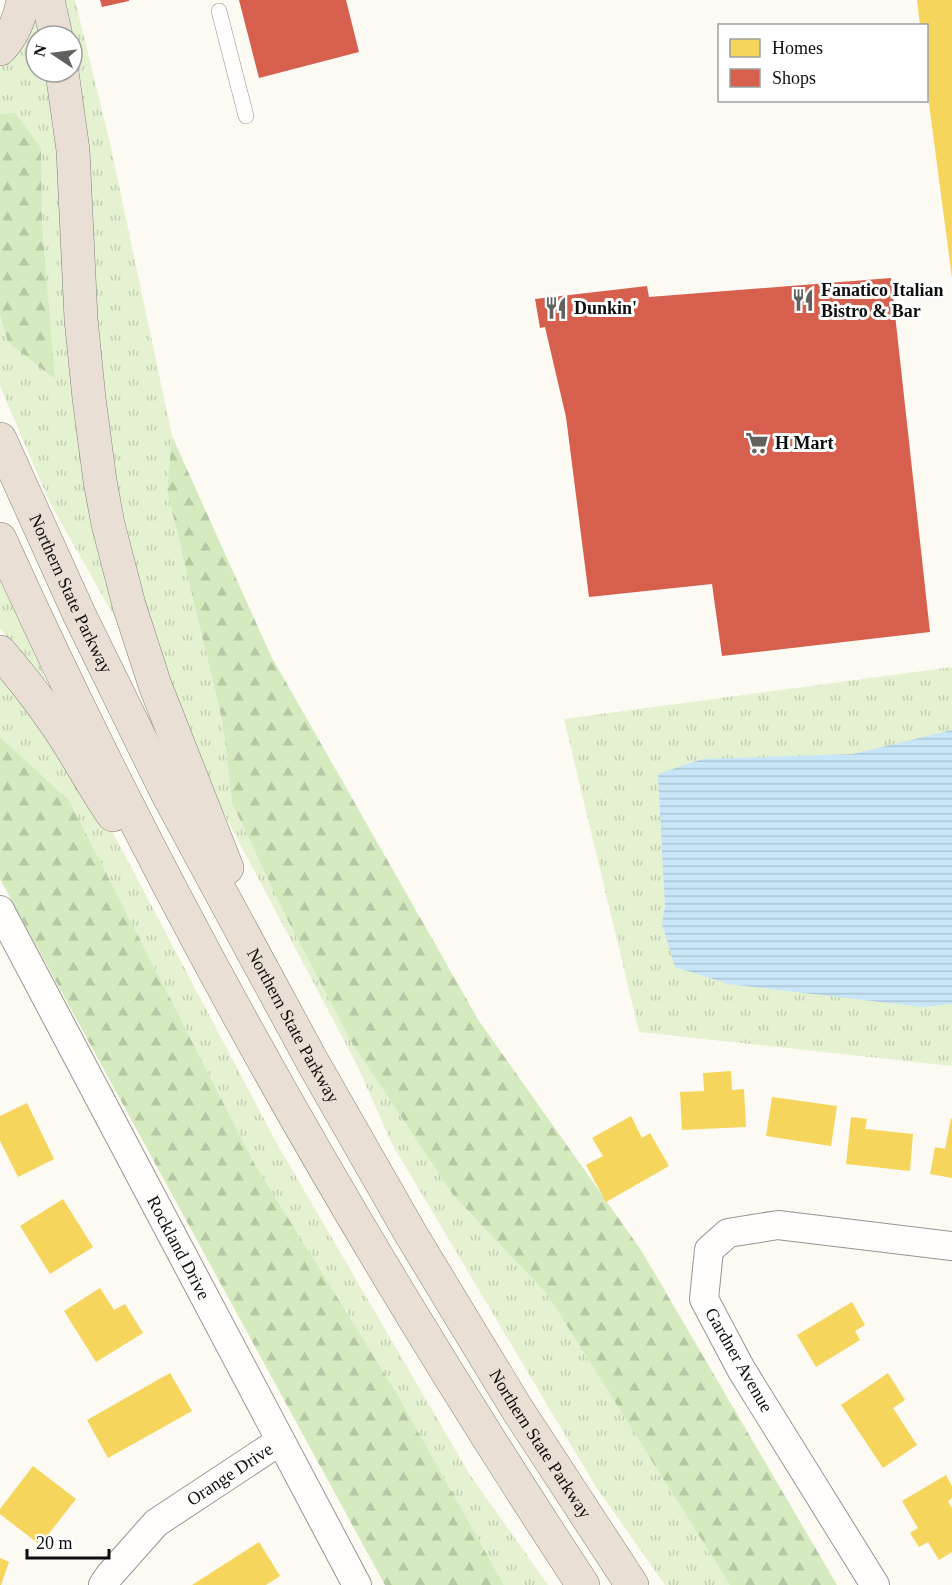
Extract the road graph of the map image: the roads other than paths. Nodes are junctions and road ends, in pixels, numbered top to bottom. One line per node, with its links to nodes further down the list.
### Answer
1 (23, 0): 5 (highway)
2 (48, 0): 4 (highway)
3 (219, 11): 7 (lane)
4 (53, 24)
5 (0, 49)
6 (64, 84): 13 (highway)
7 (246, 116)
8 (0, 439): 13 (highway, Northern State Parkway)
9 (0, 539): 12 (highway)
10 (0, 652): 12 (highway)
11 (0, 910): 15 (street, Rockland Drive)
12 (187, 919): 18 (highway)
13 (265, 971): 19 (highway, Northern State Parkway)
14 (952, 1246): 20 (street, Gardner Avenue)
15 (280, 1441): 16 (street, Orange Drive); 17 (street, Rockland Drive)
16 (103, 1585)
17 (357, 1585)
18 (583, 1585)
19 (632, 1585)
20 (875, 1585)

